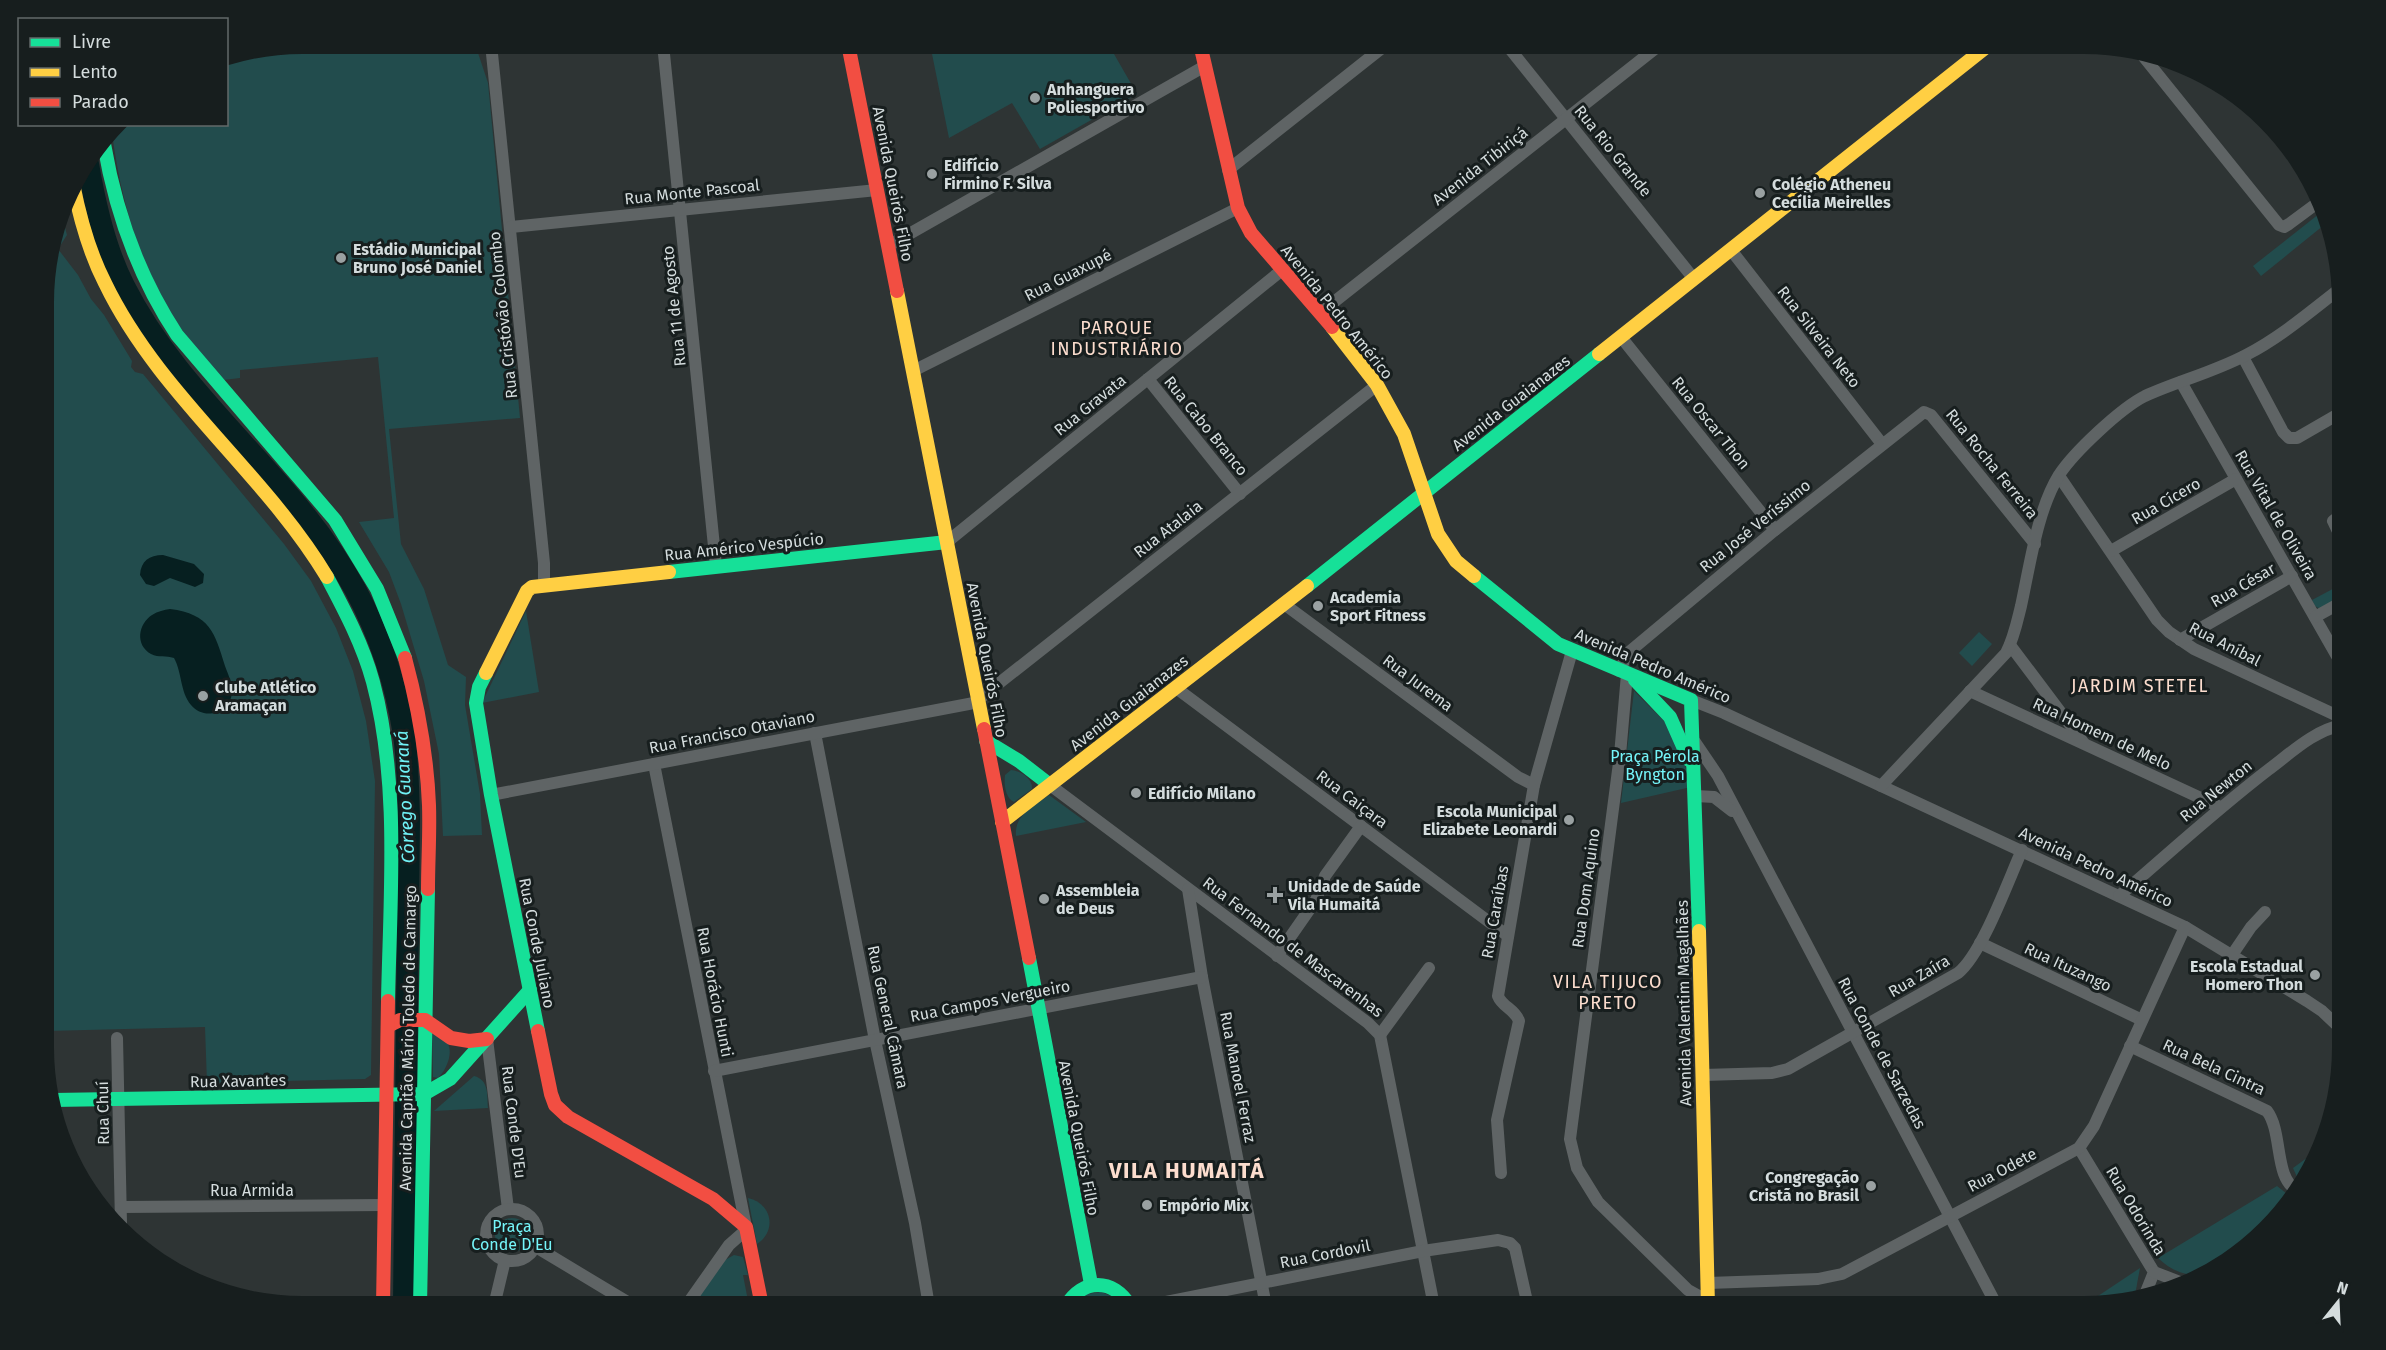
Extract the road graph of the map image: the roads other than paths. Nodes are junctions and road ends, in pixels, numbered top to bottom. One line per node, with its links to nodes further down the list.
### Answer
1 (492, 54): 19 (street, Rua Cristóvão Colombo)
2 (664, 54): 18 (street, Rua 11 de Agosto)
3 (850, 54): 14 (main road, Avenida Queirós Filho)
4 (1202, 54): 10 (main road, Avenida Pedro Américo)
5 (1374, 54): 13 (street)
6 (1514, 54): 11 (street, Rua Rio Grande)
7 (1647, 54): 11 (street, Avenida Tibiriçá)
8 (1977, 54): 21 (main road, Avenida Guaianazes)
9 (2148, 62): 16 (street)
10 (1205, 66): 13 (main road, Avenida Pedro Américo); 20 (street)
11 (1566, 119): 23 (street, Rua Rio Grande); 25 (street, Avenida Tibiriçá)
12 (105, 151): 88 (main road, Avenida Capitão Mário Toledo de Camargo)
13 (1228, 170): 17 (main road, Avenida Pedro Américo)
14 (877, 190): 18 (street, Rua Monte Pascoal); 20 (main road, Avenida Queirós Filho)
15 (77, 199): 91 (main road, Avenida Capitão Mário Toledo de Camargo)
16 (2313, 206)
17 (1238, 208): 22 (main road, Avenida Pedro Américo); 28 (street, Rua Guaxupé)
18 (681, 210): 19 (street, Rua Monte Pascoal); 43 (street, Rua 11 de Agosto)
19 (511, 227): 45 (street, Rua Cristóvão Colombo)
20 (888, 246): 28 (main road, Avenida Queirós Filho)
21 (1731, 250): 23 (main road, Avenida Guaianazes); 34 (street, Rua Silveira Neto)
22 (1282, 270): 25 (main road, Avenida Pedro Américo); 29 (street, Rua Gravata)
23 (1694, 279): 26 (main road, Avenida Guaianazes)
24 (2332, 294): 27 (street)
25 (1320, 314): 31 (main road, Avenida Pedro Américo)
26 (1621, 337): 37 (main road, Avenida Guaianazes); 39 (street, Rua Oscar Thon)
27 (2243, 357): 30 (street); 33 (street)
28 (913, 371): 40 (main road, Avenida Queirós Filho)
29 (1148, 379): 38 (street, Rua Cabo Branco); 40 (street, Rua Gravata)
30 (2181, 382): 35 (street); 36 (street, Rua Vital de Oliveira)
31 (1377, 385): 37 (main road, Avenida Pedro Américo); 38 (street, Rua Atalaia)
32 (1919, 414): 34 (street, Rua José Veríssimo); 41 (street, Rua Rocha Ferreira)
33 (2332, 418)
34 (1882, 444): 39 (street, Rua José Veríssimo)
35 (2059, 476): 41 (street); 42 (street, Rua Aníbal)
36 (2236, 479): 42 (street, Rua Cícero); 44 (street, Rua Vital de Oliveira)
37 (1425, 492): 46 (main road, Avenida Guaianazes); 52 (main road, Avenida Pedro Américo)
38 (1240, 494): 57 (street, Rua Atalaia)
39 (1775, 530): 53 (street, Rua José Veríssimo)
40 (947, 543): 43 (main road, Rua Américo Vespúcio); 57 (main road, Avenida Queirós Filho)
41 (2035, 544): 50 (street)
42 (2111, 551): 49 (street, Rua Aníbal)
43 (716, 566): 45 (main road, Rua Américo Vespúcio)
44 (2292, 576): 48 (street, Rua Vital de Oliveira); 49 (street, Rua César)
45 (544, 584): 70 (main road, Rua Conde Juliano)
46 (1284, 604): 54 (main road, Avenida Guaianazes); 67 (street, Rua Jurema)
47 (2332, 608): 48 (street)
48 (2315, 617): 51 (street, Rua Vital de Oliveira)
49 (2180, 640): 58 (street, Rua Aníbal)
50 (2010, 645): 55 (street); 64 (street)
51 (2332, 647)
52 (1572, 651): 53 (main road, Avenida Pedro Américo); 67 (street, Rua Caraíbas)
53 (1625, 673): 56 (main road, Avenida Pedro Américo); 59 (main road); 137 (street, Rua Dom Aquino)
54 (1176, 688): 66 (main road, Avenida Guaianazes); 74 (street, Rua Caiçara)
55 (1970, 691): 64 (street, Rua Homem de Melo); 68 (street)
56 (1688, 699): 59 (main road); 62 (main road, Avenida Valentim Magalhães); 68 (street, Avenida Pedro Américo)
57 (979, 701): 61 (street, Rua Francisco Otaviano); 63 (main road, Avenida Queirós Filho)
58 (2332, 713)
59 (1670, 717): 69 (main road)
60 (2332, 728): 71 (street, Rua Newton)
61 (815, 733): 65 (street, Rua Francisco Otaviano); 97 (street, Rua General Câmara)
62 (1694, 740): 69 (main road, Avenida Valentim Magalhães); 72 (street, Rua Conde de Sarzedas)
63 (986, 741): 66 (main road); 73 (main road, Avenida Queirós Filho)
64 (2086, 745): 71 (street, Rua Homem de Melo)
65 (654, 764): 70 (street, Rua Francisco Otaviano); 99 (street, Rua Horácio Hunti)
66 (1050, 785): 73 (main road, Avenida Guaianazes); 76 (street, Rua Fernando de Mascarenhas)
67 (1534, 785): 80 (street, Rua Caraíbas)
68 (1881, 786): 75 (street, Avenida Pedro Américo)
69 (1695, 791): 72 (street, Rua Conde de Sarzedas); 100 (main road, Avenida Valentim Magalhães)
70 (491, 795): 86 (main road, Rua Conde Juliano)
71 (2220, 807): 77 (street, Rua Newton)
72 (1738, 816): 92 (street, Rua Conde de Sarzedas)
73 (1002, 822): 87 (main road, Avenida Queirós Filho)
74 (1361, 826): 80 (street, Rua Caiçara); 83 (street)
75 (2022, 850): 77 (street, Avenida Pedro Américo); 81 (street, Rua Zaíra)
76 (1188, 889): 83 (street, Rua Fernando de Mascarenhas); 85 (street, Rua Manoel Ferraz)
77 (2119, 896): 79 (street, Avenida Pedro Américo)
78 (2265, 912): 82 (street)
79 (2185, 927): 82 (street, Avenida Pedro Américo); 89 (street, Rua Odete)
80 (1508, 936): 107 (street, Rua Caraíbas)
81 (1980, 943): 89 (street, Rua Ituzango); 92 (street, Rua Zaíra)
82 (2232, 955): 90 (street, Avenida Pedro Américo)
83 (1277, 956): 93 (street, Rua Fernando de Mascarenhas)
84 (1429, 968): 93 (street)
85 (1202, 977): 87 (street, Rua Campos Vergueiro); 122 (street, Rua Manoel Ferraz)
86 (530, 990): 96 (main road); 114 (main road, Rua Conde Juliano)
87 (1038, 1009): 97 (street, Rua Campos Vergueiro); 121 (main road, Avenida Queirós Filho)
88 (422, 1020): 91 (main road); 95 (main road); 103 (main road, Avenida Capitão Mário Toledo de Camargo)
89 (2142, 1020): 98 (street, Rua Odete)
90 (2332, 1020)
91 (394, 1023): 102 (main road, Avenida Capitão Mário Toledo de Camargo)
92 (1852, 1033): 100 (street, Rua Zaíra); 113 (street, Rua Conde de Sarzedas)
93 (1380, 1035): 116 (street, Rua Fernando de Mascarenhas)
94 (117, 1038): 104 (street, Rua Chuí)
95 (451, 1038): 96 (main road); 101 (main road)
96 (487, 1039): 101 (main road); 111 (street, Rua Conde D'Eu)
97 (875, 1040): 99 (street, Rua Campos Vergueiro); 130 (street, Rua General Câmara)
98 (2130, 1046): 106 (street, Rua Odete); 108 (street, Rua Bela Cintra)
99 (714, 1071): 114 (street, Rua Horácio Hunti)
100 (1703, 1075): 120 (main road, Avenida Valentim Magalhães)
101 (450, 1079): 103 (main road)
102 (392, 1094): 103 (main road, Rua Xavantes); 104 (main road, Rua Xavantes); 109 (main road, Avenida Capitão Mário Toledo de Camargo)
103 (418, 1094): 125 (main road, Avenida Capitão Mário Toledo de Camargo)
104 (119, 1099): 105 (main road, Rua Xavantes); 110 (street, Rua Chuí)
105 (60, 1100)
106 (2079, 1148): 113 (street, Rua Odete); 118 (street, Rua Odorinda)
107 (1501, 1173)
108 (2290, 1186)
109 (384, 1205): 110 (street, Rua Armida); 124 (main road, Avenida Capitão Mário Toledo de Camargo)
110 (121, 1207): 112 (street, Rua Chuí)
111 (508, 1209): 115 (street); 117 (street)
112 (121, 1216)
113 (1950, 1216): 120 (street, Rua Odete); 139 (street, Rua Conde de Sarzedas)
114 (746, 1228): 128 (street); 129 (main road)
115 (536, 1247): 117 (street); 127 (street)
116 (1424, 1251): 122 (street, Rua Cordovil); 135 (street, Rua Fernando de Mascarenhas); 136 (street, Rua Cordovil)
117 (505, 1260): 126 (street)
118 (2154, 1272): 119 (street); 123 (street, Rua Odorinda)
119 (2173, 1279)
120 (1708, 1283): 138 (main road, Avenida Valentim Magalhães)
121 (1091, 1284): 131 (main road); 132 (main road)
122 (1261, 1284): 133 (street, Rua Cordovil); 134 (street, Rua Manoel Ferraz)
123 (2148, 1288)
124 (382, 1296)
125 (420, 1296)
126 (496, 1296)
127 (617, 1296)
128 (693, 1296)
129 (760, 1296)
130 (927, 1296)
131 (1073, 1296)
132 (1123, 1296)
133 (1198, 1296)
134 (1264, 1296)
135 (1432, 1296)
136 (1526, 1296)
137 (1697, 1296)
138 (1708, 1296)
139 (1992, 1296)

